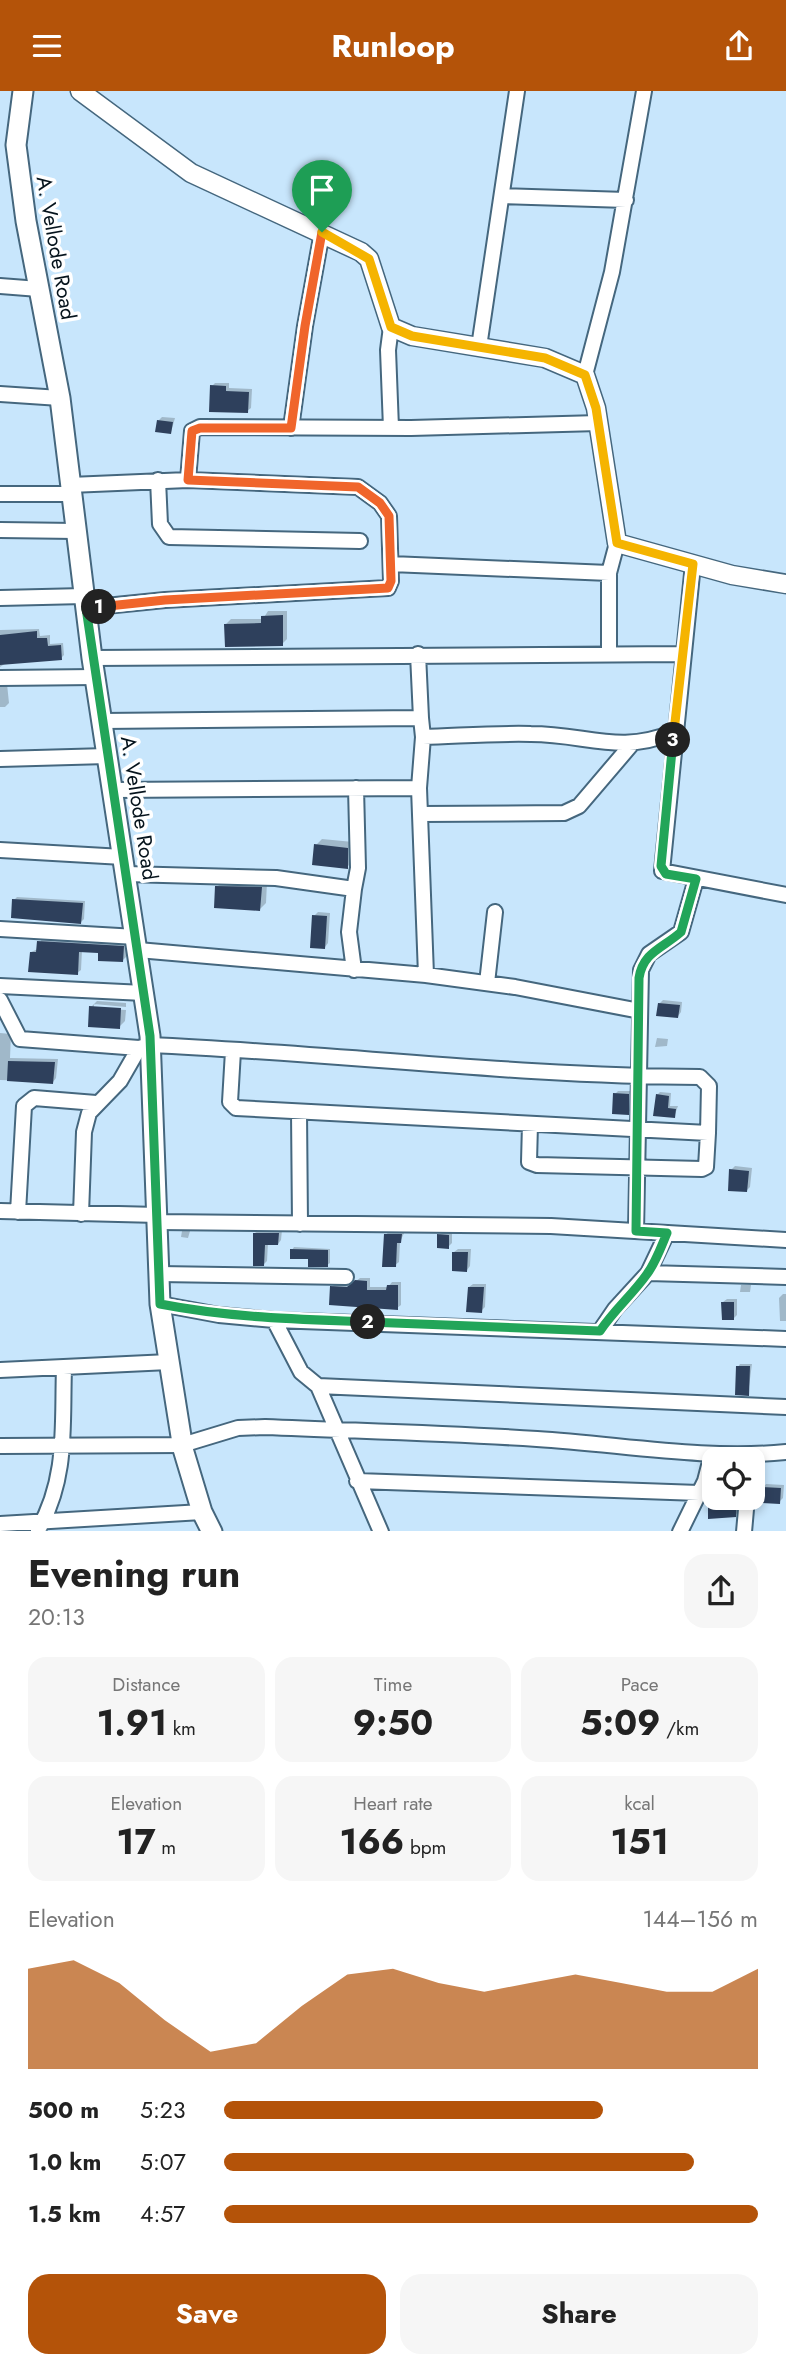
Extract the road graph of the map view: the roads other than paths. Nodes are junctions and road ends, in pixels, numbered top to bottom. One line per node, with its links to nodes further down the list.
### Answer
1 (23, 91): 9 (main road, A. Vellode Road)
2 (80, 91): 7 (street)
3 (517, 91): 5 (street)
4 (644, 91): 6 (street)
5 (502, 196): 6 (street); 11 (street)
6 (626, 201): 12 (street)
7 (322, 232): 10 (street); 16 (street)
8 (0, 286): 9 (street)
9 (39, 289): 14 (main road, A. Vellode Road)
10 (391, 327): 11 (street); 17 (street)
11 (479, 347): 12 (street)
12 (585, 375): 15 (street)
13 (0, 394): 14 (street)
14 (60, 397): 20 (main road, A. Vellode Road)
15 (598, 423): 17 (street); 25 (street)
16 (291, 428): 17 (street); 19 (street)
17 (391, 428)
18 (158, 480): 19 (street); 20 (street); 24 (street)
19 (188, 480): 26 (street)
20 (71, 489): 21 (street); 23 (main road, A. Vellode Road)
21 (0, 494)
22 (0, 530): 23 (street)
23 (76, 531): 31 (main road, A. Vellode Road)
24 (360, 541)
25 (617, 543): 27 (street); 28 (street)
26 (391, 564): 28 (street); 31 (street)
27 (693, 564): 29 (street); 34 (street)
28 (609, 573): 32 (street)
29 (786, 584)
30 (0, 598): 31 (street)
31 (85, 602): 35 (main road, A. Vellode Road)
32 (609, 653): 33 (street); 34 (street)
33 (418, 654): 35 (street); 37 (street)
34 (682, 654): 39 (street)
35 (93, 667): 36 (street); 38 (main road, A. Vellode Road)
36 (0, 678)
37 (421, 718): 38 (street); 40 (street)
38 (102, 721): 42 (main road, A. Vellode Road)
39 (674, 732): 41 (street); 50 (street)
40 (423, 737): 41 (street); 45 (street)
41 (631, 745): 47 (street)
42 (107, 756): 43 (street); 46 (main road, A. Vellode Road)
43 (0, 759)
44 (356, 788): 45 (street); 46 (street); 51 (street)
45 (419, 788): 47 (street)
46 (113, 790): 49 (main road, A. Vellode Road)
47 (421, 814): 57 (street)
48 (0, 850): 49 (street)
49 (125, 865): 51 (street); 55 (main road, A. Vellode Road)
50 (696, 879): 52 (street); 62 (street)
51 (354, 888): 56 (street)
52 (786, 895)
53 (495, 912): 58 (street)
54 (0, 929): 55 (street)
55 (137, 943): 56 (street); 60 (main road, A. Vellode Road)
56 (354, 970): 57 (street)
57 (426, 975): 58 (street)
58 (487, 983): 62 (street)
59 (0, 986): 60 (street)
60 (144, 993): 63 (main road, A. Vellode Road)
61 (0, 1000): 63 (street)
62 (640, 1011): 65 (street)
63 (144, 1046): 64 (street); 66 (street); 75 (main road, A. Vellode Road)
64 (233, 1051): 65 (street); 67 (street)
65 (641, 1076): 69 (street); 70 (street)
66 (96, 1103): 73 (street); 74 (street)
67 (299, 1112): 68 (street); 76 (street)
68 (530, 1124): 69 (street); 71 (street)
69 (639, 1129): 70 (street); 71 (street)
70 (708, 1133): 71 (street)
71 (638, 1168): 77 (street)
72 (0, 1211): 73 (street)
73 (18, 1212): 74 (street)
74 (81, 1214): 75 (street)
75 (158, 1219): 76 (street); 81 (main road, A. Vellode Road)
76 (300, 1224): 77 (street)
77 (636, 1231): 78 (street)
78 (667, 1233): 79 (street); 80 (street)
79 (786, 1240)
80 (648, 1273): 83 (street); 86 (street)
81 (159, 1274): 82 (street); 84 (main road, A. Vellode Road)
82 (346, 1277)
83 (786, 1277)
84 (160, 1304): 85 (street); 88 (main road, A. Vellode Road)
85 (274, 1320): 86 (street); 91 (street)
86 (600, 1331): 87 (street)
87 (786, 1339)
88 (169, 1362): 89 (street); 94 (main road, A. Vellode Road)
89 (64, 1368): 90 (street); 96 (street)
90 (0, 1370)
91 (318, 1386): 92 (street); 93 (street)
92 (786, 1407)
93 (339, 1430): 94 (street); 98 (street); 100 (street)
94 (182, 1445): 96 (street); 104 (main road, A. Vellode Road)
95 (0, 1446): 96 (street)
96 (62, 1446): 106 (street)
97 (786, 1452): 99 (street)
98 (702, 1453)
99 (765, 1456)
100 (357, 1481): 102 (street); 108 (street)
101 (702, 1484): 102 (street)
102 (699, 1493): 109 (street)
103 (746, 1510): 110 (street)
104 (202, 1511): 106 (street); 107 (main road, A. Vellode Road)
105 (0, 1524): 106 (street)
106 (40, 1527)
107 (212, 1531)
108 (381, 1531)
109 (680, 1531)
110 (744, 1531)

